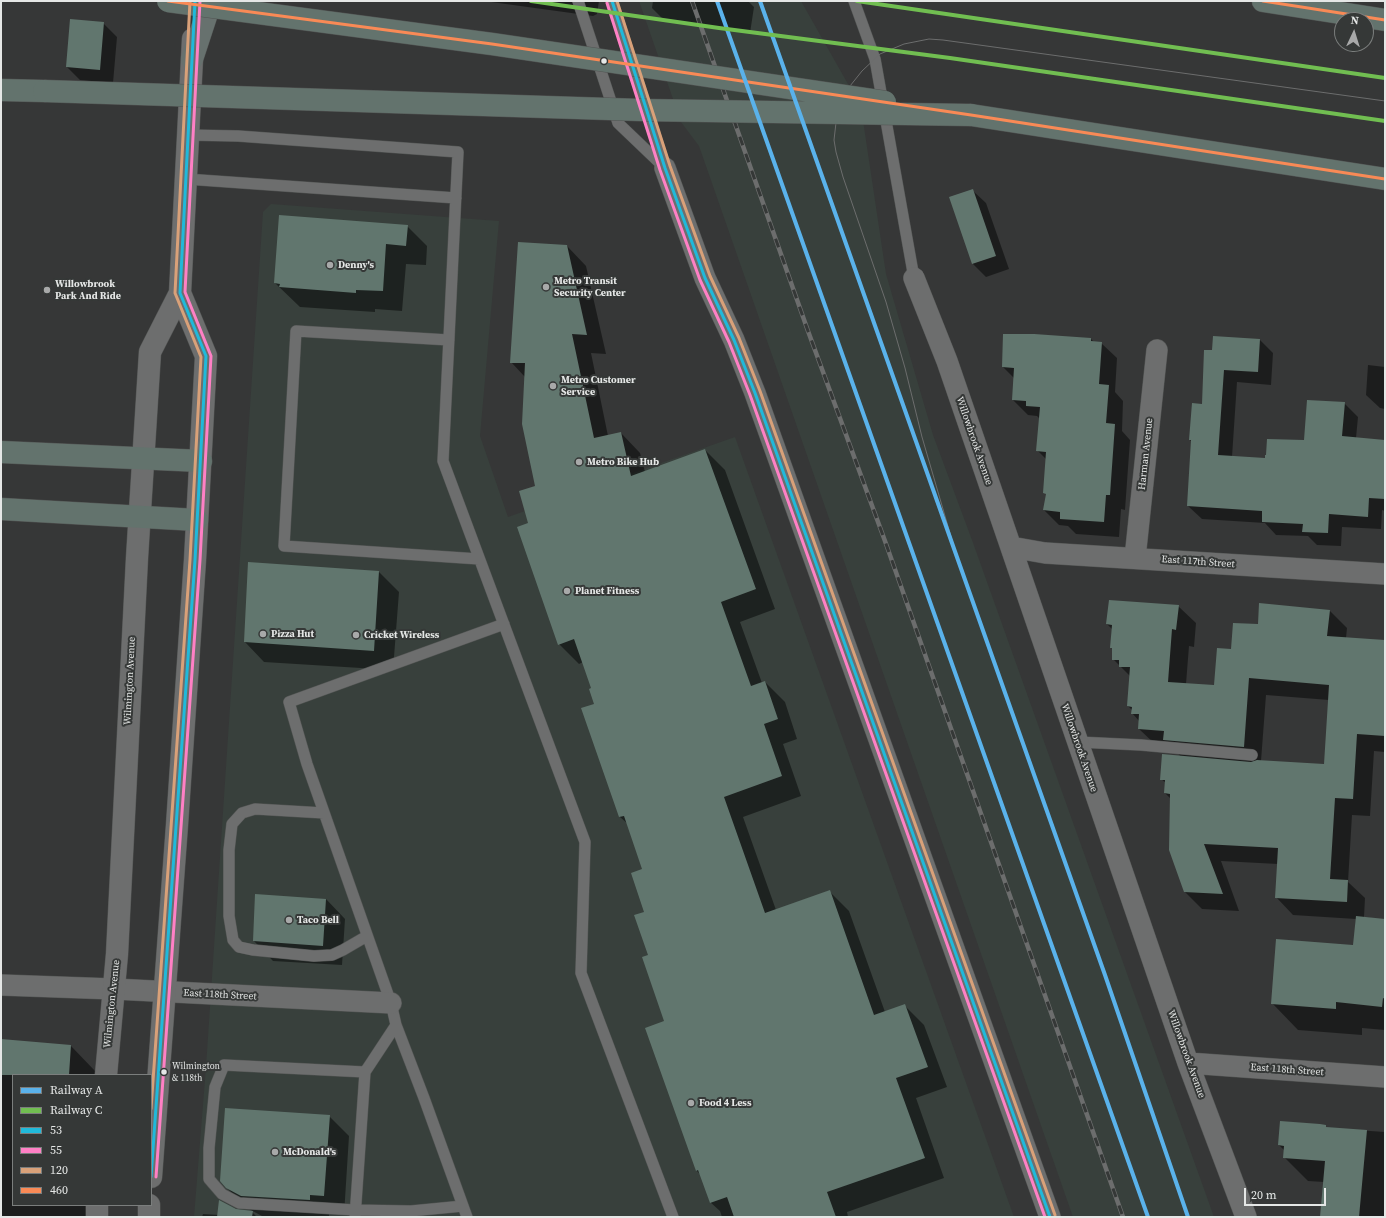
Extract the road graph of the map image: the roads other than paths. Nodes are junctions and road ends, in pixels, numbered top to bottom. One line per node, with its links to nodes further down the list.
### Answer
1 (168, 1): 11 (highway, bridge)
2 (195, 1): 9 (main road, Wilmington Avenue)
3 (210, 1): 9 (main road)
4 (578, 1): 13 (lane)
5 (612, 1): 13 (lane)
6 (854, 1): 17 (lane)
7 (1263, 1): 8 (highway)
8 (1385, 20)
9 (192, 59): 12 (main road, Wilmington Avenue)
10 (1, 90): 11 (highway, bridge)
11 (971, 115): 15 (highway)
12 (188, 135): 14 (main road, Wilmington Avenue); 16 (lane)
13 (665, 168): 53 (street)
14 (186, 178): 16 (lane); 18 (main road, Wilmington Avenue)
15 (1385, 179)
16 (456, 198): 19 (lane)
17 (914, 278): 27 (street, Willowbrook Avenue)
18 (180, 293): 22 (main road, Wilmington Avenue); 23 (main road, Wilmington Avenue)
19 (449, 340): 29 (lane); 29 (lane)
20 (1157, 350): 28 (street, Harman Avenue)
21 (1, 452): 22 (highway)
22 (144, 458): 23 (highway); 25 (main road, Wilmington Avenue)
23 (200, 461): 26 (main road, Wilmington Avenue)
24 (1, 509): 25 (highway)
25 (140, 517): 26 (highway); 37 (main road, Wilmington Avenue)
26 (197, 520): 38 (main road, Wilmington Avenue)
27 (1011, 547): 28 (street, East 117th Street); 32 (street, Willowbrook Avenue)
28 (1135, 558): 30 (street, East 117th Street)
29 (480, 559): 31 (lane)
30 (1385, 574)
31 (504, 624): 34 (lane); 52 (lane)
32 (1078, 742): 33 (lane); 41 (street, Willowbrook Avenue)
33 (1252, 755)
34 (324, 813): 35 (lane); 35 (lane)
35 (368, 936): 39 (lane)
36 (1, 985): 37 (street, East 118th Street)
37 (114, 989): 38 (street, East 118th Street); 43 (main road, Wilmington Avenue)
38 (165, 992): 39 (street, East 118th Street); 45 (main road, Wilmington Avenue)
39 (391, 1003): 40 (lane)
40 (396, 1025): 42 (lane); 48 (lane)
41 (1188, 1063): 44 (street, East 118th Street); 54 (street, Willowbrook Avenue)
42 (366, 1072): 49 (lane); 49 (lane)
43 (106, 1074)
44 (1385, 1077)
45 (152, 1164)
46 (98, 1206): 50 (main road)
47 (149, 1206): 51 (main road)
48 (465, 1212): 49 (lane)
49 (355, 1214)
50 (97, 1217)
51 (148, 1217)
52 (674, 1217)
53 (1050, 1217)
54 (1246, 1217)

